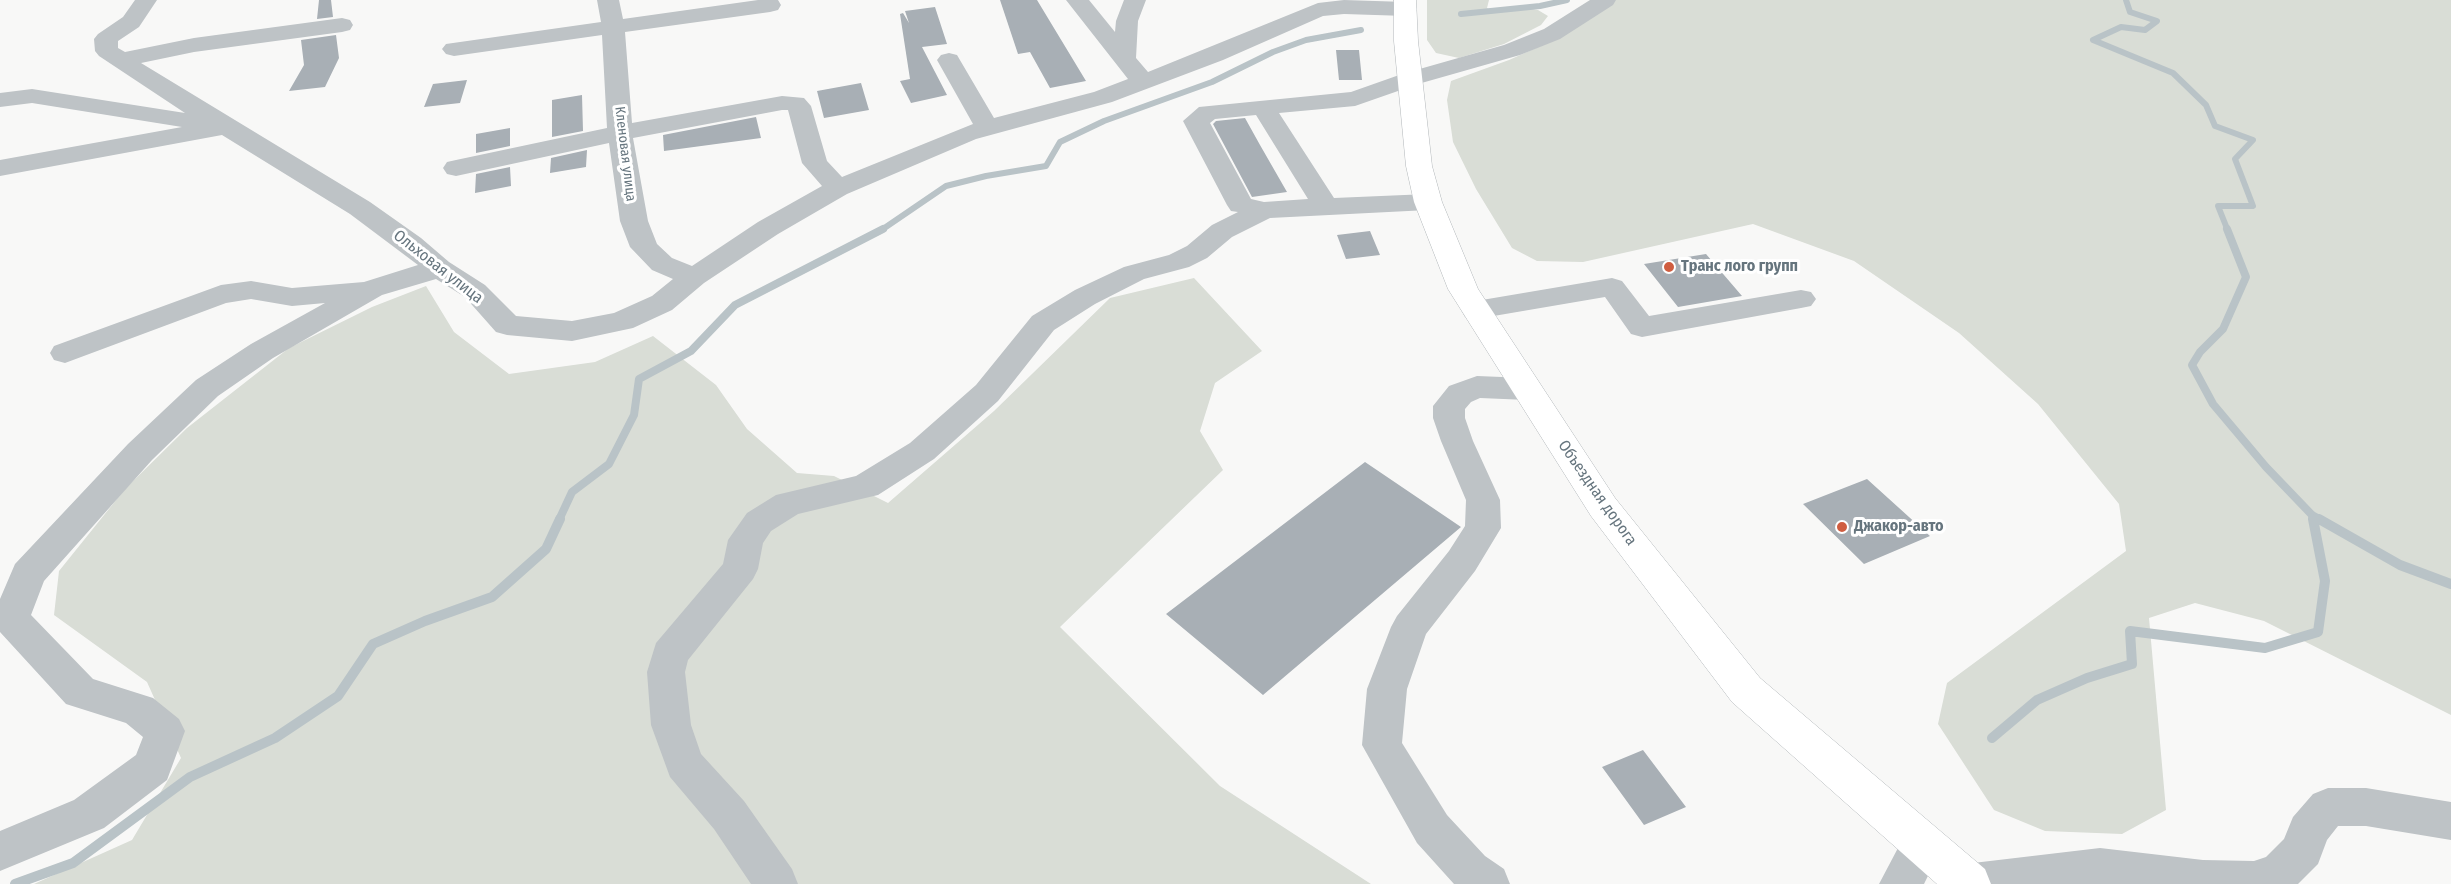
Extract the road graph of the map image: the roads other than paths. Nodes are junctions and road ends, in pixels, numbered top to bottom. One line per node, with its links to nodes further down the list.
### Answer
1 (146, 0): 13 (street, Ольховая улица)
2 (608, 0): 10 (street, Кленовая улица)
3 (1077, 0): 12 (street)
4 (1135, 0): 12 (street)
5 (1605, 0): 15 (street)
6 (1341, 3): 8 (street, Ольховая улица); 16 (street, Ольховая улица)
7 (770, 5): 10 (street)
8 (1405, 5): 15 (main road, Объездная дорога)
9 (342, 25): 13 (street)
10 (613, 27): 11 (street); 21 (street, Кленовая улица)
11 (454, 49)
12 (1124, 59): 16 (street)
13 (122, 60): 19 (street, Ольховая улица)
14 (949, 60): 20 (street)
15 (1410, 79): 18 (street); 25 (main road, Объездная дорога)
16 (1143, 82): 20 (street, Ольховая улица)
17 (0, 100): 19 (street)
18 (1263, 107): 26 (street); 27 (street)
19 (225, 127): 22 (street); 28 (street, Ольховая улица)
20 (987, 127): 24 (street, Ольховая улица)
21 (620, 134): 23 (street); 24 (street); 29 (street, Кленовая улица)
22 (0, 168)
23 (456, 168)
24 (838, 188): 29 (street, Ольховая улица)
25 (1428, 202): 26 (street); 32 (main road, Объездная дорога)
26 (1326, 206): 27 (street)
27 (1264, 210): 38 (street)
28 (439, 268): 29 (street, Ольховая улица); 30 (street)
29 (694, 277)
30 (372, 289): 33 (street); 37 (street)
31 (1801, 299): 32 (street)
32 (1476, 310): 34 (main road, Объездная дорога)
33 (65, 353)
34 (1527, 389): 36 (main road, Объездная дорога); 39 (street)
35 (2451, 821): 41 (street)
36 (1923, 843): 40 (street); 41 (main road, Объездная дорога)
37 (0, 851)
38 (776, 884)
39 (1488, 884)
40 (1901, 884)
41 (1971, 884)

